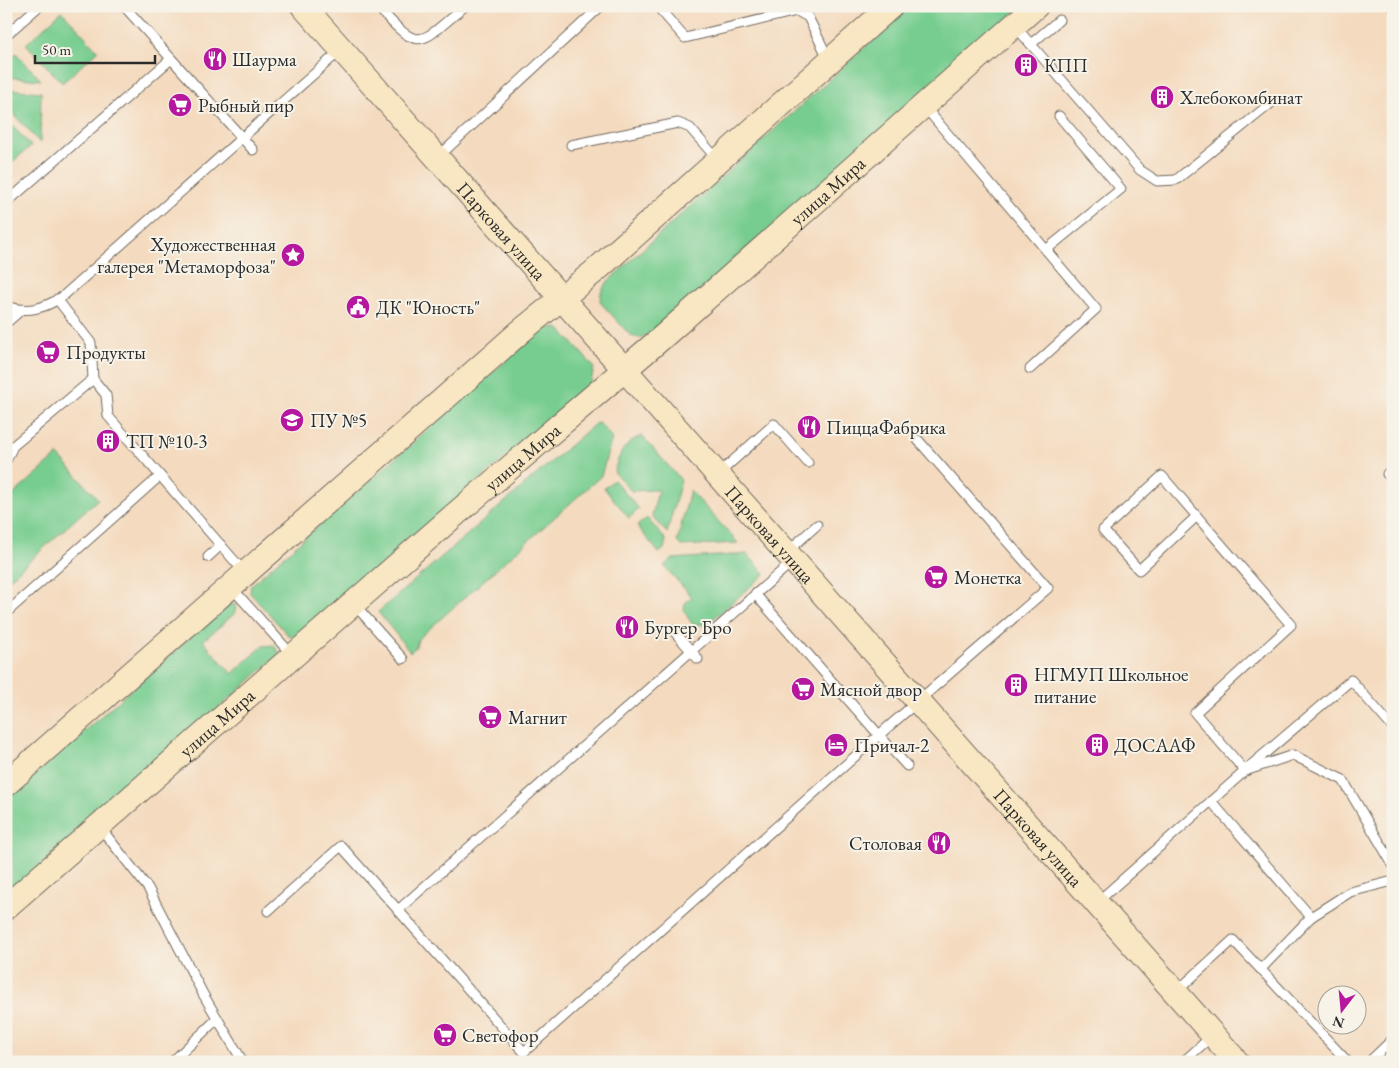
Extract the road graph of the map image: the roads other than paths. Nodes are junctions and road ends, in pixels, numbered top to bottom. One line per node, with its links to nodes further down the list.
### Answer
1 (39, 6): 12 (lane)
2 (124, 6): 15 (lane)
3 (377, 6): 4 (lane)
4 (465, 6)
5 (601, 6): 23 (lane)
6 (657, 6): 16 (lane)
7 (891, 6): 16 (main road)
8 (1036, 6): 11 (main road, улица Мира)
9 (311, 9): 14 (main road, Парковая улица)
10 (1059, 20): 13 (lane)
11 (1015, 25): 13 (lane); 18 (main road, улица Мира)
12 (6, 35)
13 (1031, 44): 17 (lane)
14 (341, 49): 20 (lane); 23 (main road, Парковая улица)
15 (171, 59): 20 (lane); 25 (lane)
16 (830, 62): 24 (main road)
17 (1270, 104)
18 (924, 106): 26 (lane); 32 (main road, улица Мира)
19 (1059, 116): 26 (lane)
20 (242, 137): 22 (lane); 28 (lane)
21 (571, 145): 24 (lane)
22 (253, 150)
23 (437, 158): 27 (main road, Парковая улица)
24 (719, 161): 27 (main road)
25 (6, 204)
26 (1046, 250): 33 (lane)
27 (561, 298): 32 (main road, Парковая улица); 45 (main road)
28 (57, 300): 30 (lane); 34 (lane)
29 (6, 306): 30 (lane)
30 (21, 310): 31 (lane)
31 (6, 323)
32 (624, 369): 38 (main road, Парковая улица); 47 (main road, улица Мира)
33 (1030, 369)
34 (93, 379): 36 (lane); 39 (lane)
35 (918, 440): 54 (lane)
36 (6, 461)
37 (808, 463): 38 (lane)
38 (717, 475): 44 (main road, Парковая улица)
39 (160, 476): 42 (lane); 48 (lane)
40 (1197, 516): 40 (lane); 58 (lane)
41 (817, 525): 44 (lane)
42 (221, 546): 43 (lane); 45 (lane)
43 (208, 557)
44 (789, 558): 46 (lane); 54 (main road, Парковая улица)
45 (239, 580): 51 (lane); 59 (main road)
46 (755, 594): 50 (lane); 56 (lane)
47 (354, 604): 51 (main road, улица Мира); 52 (lane)
48 (6, 614)
49 (673, 630): 50 (lane)
50 (690, 650): 53 (lane); 66 (lane)
51 (294, 657): 61 (main road, улица Мира)
52 (403, 659)
53 (698, 659)
54 (917, 702): 56 (lane); 64 (main road, Парковая улица)
55 (1393, 728): 58 (lane)
56 (879, 735): 57 (lane); 66 (lane)
57 (907, 766)
58 (1245, 771): 60 (lane); 62 (lane)
59 (6, 784)
60 (1211, 801): 64 (lane); 68 (lane)
61 (99, 826): 65 (main road, улица Мира); 71 (lane)
62 (1393, 865)
63 (1393, 881): 68 (lane)
64 (1096, 903): 70 (main road, Парковая улица)
65 (6, 907)
66 (398, 910): 67 (lane)
67 (268, 911)
68 (1311, 917): 69 (lane)
69 (1260, 970): 70 (lane); 78 (lane)
70 (1175, 993): 72 (main road, Парковая улица)
71 (217, 1019): 74 (lane); 75 (lane)
72 (1213, 1035): 76 (lane); 77 (main road, Парковая улица)
73 (1393, 1039): 79 (lane)
74 (172, 1062)
75 (243, 1062)
76 (1183, 1062)
77 (1237, 1062)
78 (1348, 1062)
79 (1369, 1062)

